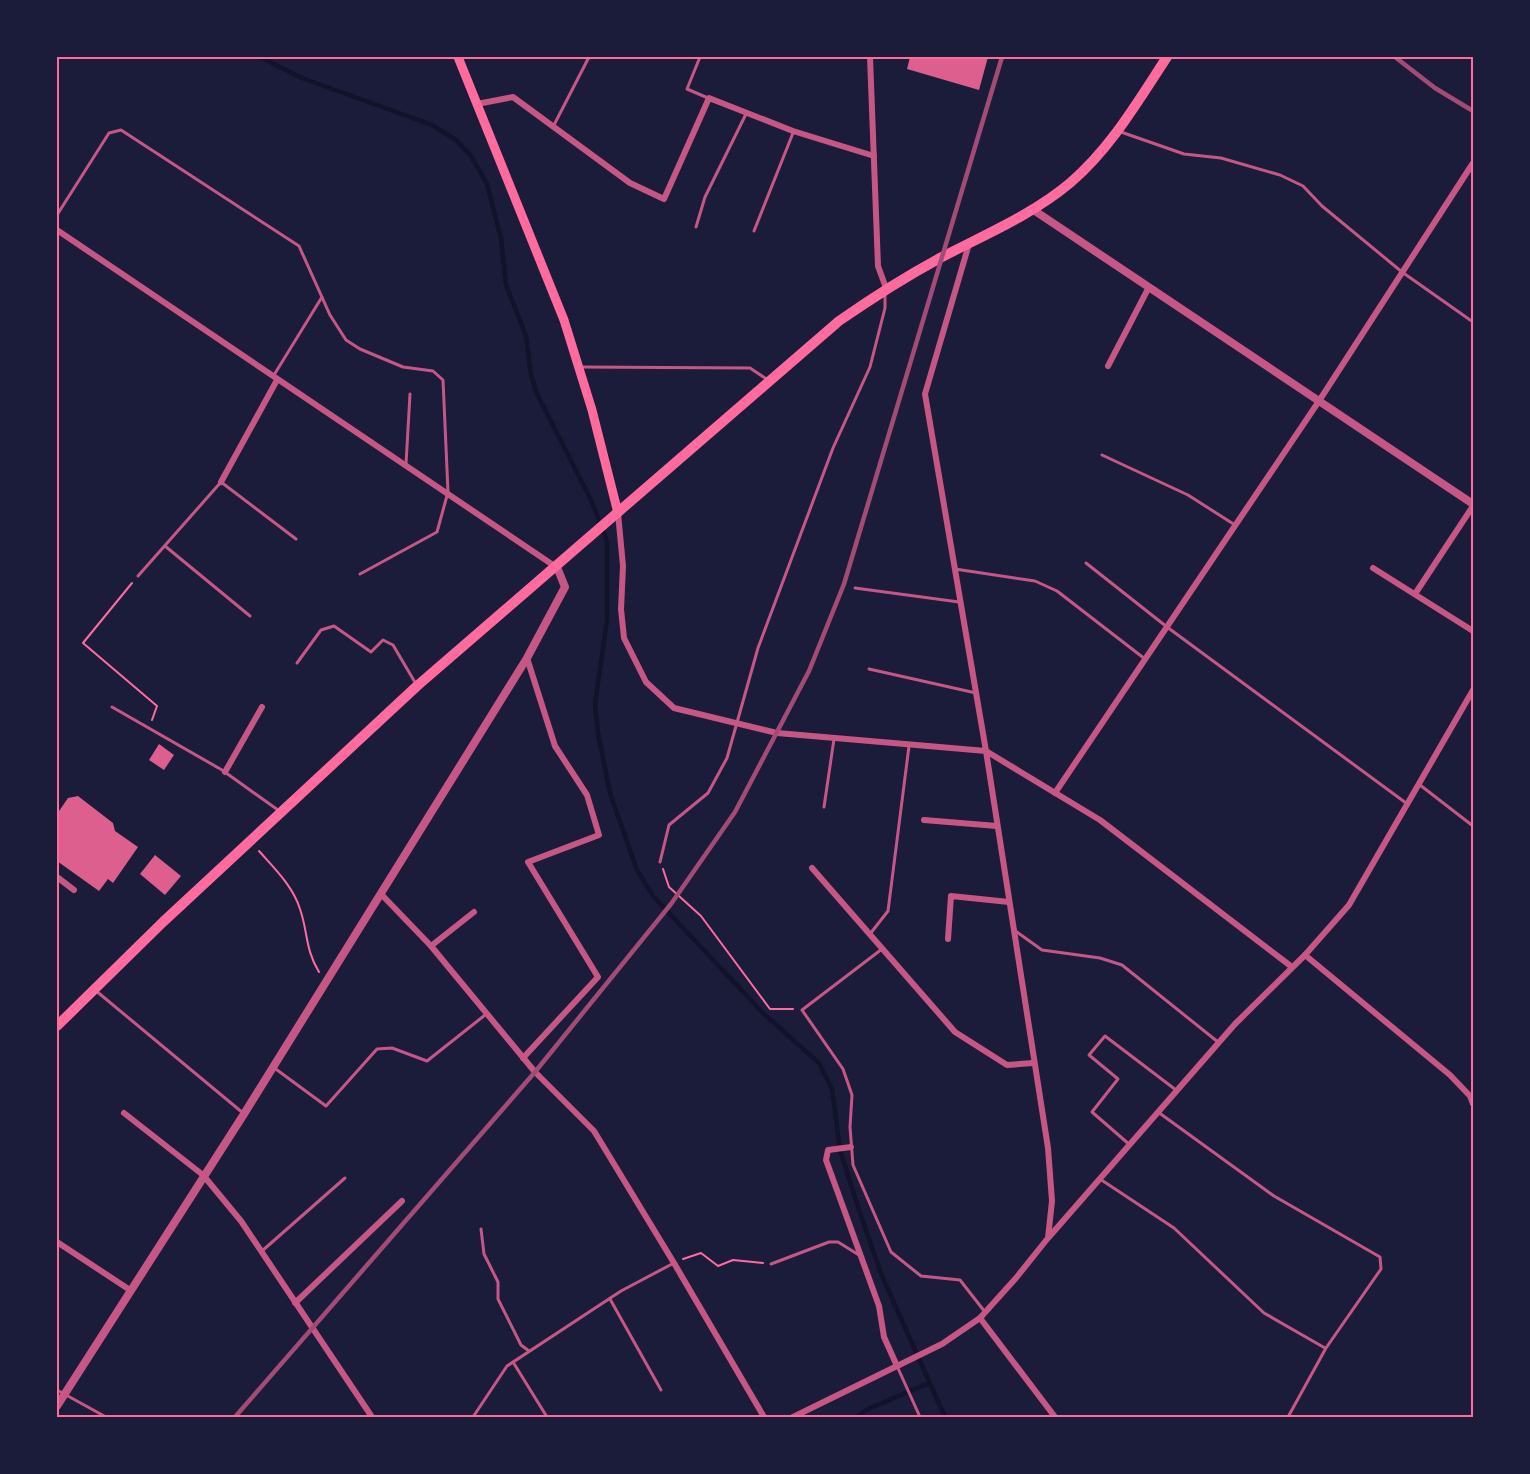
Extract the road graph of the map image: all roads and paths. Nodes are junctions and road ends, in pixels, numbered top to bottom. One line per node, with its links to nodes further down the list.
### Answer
1 (458, 57): 7 (main road)
2 (589, 57): 9 (lane)
3 (700, 57): 6 (lane)
4 (870, 57): 12 (street)
5 (1167, 57): 11 (highway)
6 (709, 98): 8 (street); 9 (street)
7 (477, 104): 9 (street); 26 (main road)
8 (746, 112): 10 (street); 16 (lane)
9 (554, 125)
10 (793, 131): 12 (street); 18 (lane)
11 (1118, 131): 14 (highway); 20 (lane)
12 (874, 156): 21 (street)
13 (1473, 163): 20 (street)
14 (1032, 209): 19 (highway); 22 (street)
15 (57, 215): 23 (lane)
16 (696, 227)
17 (57, 230): 27 (street)
18 (754, 231)
19 (969, 244): 21 (highway); 43 (street)
20 (1402, 272): 24 (lane); 30 (street)
21 (886, 288): 28 (highway); 61 (lane)
22 (1149, 288): 25 (street); 30 (street)
23 (322, 297): 27 (lane); 34 (lane)
24 (1473, 322)
25 (1108, 366)
26 (578, 367): 28 (lane); 36 (main road)
27 (275, 379): 32 (street); 33 (street)
28 (770, 381): 36 (highway)
29 (410, 394): 32 (lane)
30 (1319, 401): 35 (street); 37 (street)
31 (1102, 455): 37 (lane)
32 (406, 467): 34 (street)
33 (221, 483): 38 (lane); 39 (lane)
34 (448, 492): 41 (street); 44 (lane)
35 (1473, 505): 47 (street)
36 (618, 513): 41 (highway); 61 (street)
37 (1235, 525): 50 (street)
38 (296, 539)
39 (165, 546): 45 (lane); 49 (lane)
40 (1086, 563): 50 (lane)
41 (556, 567): 52 (street); 56 (highway)
42 (1372, 568): 47 (street)
43 (955, 569): 48 (street); 53 (lane)
44 (360, 574)
45 (138, 576): 62 (path)
46 (855, 588): 48 (lane)
47 (1414, 594): 51 (street)
48 (961, 603): 58 (street)
49 (250, 616)
50 (1167, 627): 53 (street); 69 (lane)
51 (1473, 631)
52 (526, 658): 80 (street); 96 (street)
53 (1145, 659): 68 (street)
54 (297, 663): 56 (lane)
55 (869, 669): 58 (lane)
56 (417, 686): 71 (highway)
57 (1473, 690): 67 (street)
58 (976, 693): 65 (street)
59 (112, 707): 62 (lane)
60 (262, 707): 66 (street)
61 (736, 722): 63 (street); 76 (lane)
62 (149, 728): 66 (lane)
63 (834, 739): 64 (street); 70 (lane)
64 (909, 746): 65 (street); 84 (lane)
65 (986, 751): 68 (street); 73 (street)
66 (225, 772): 71 (lane)
67 (1419, 783): 69 (street); 74 (lane)
68 (1055, 793): 89 (street)
69 (1407, 804): 88 (street)
70 (824, 807)
71 (280, 811): 75 (highway)
72 (924, 820): 73 (street)
73 (997, 826): 81 (street)
74 (1473, 826)
75 (250, 839): 90 (path); 91 (highway)
76 (660, 862): 92 (path)
77 (812, 868): 84 (street)
78 (57, 877): 79 (street)
79 (74, 890)
80 (381, 894): 86 (street); 90 (street)
81 (1009, 902): 83 (street); 85 (street)
82 (474, 912): 86 (street)
83 (1013, 929): 95 (lane); 97 (street)
84 (870, 934): 87 (street)
85 (948, 939)
86 (431, 946): 93 (street)
87 (883, 949): 92 (lane); 97 (street)
88 (1305, 955): 89 (street); 100 (street)
89 (1292, 967): 95 (street)
90 (326, 982): 98 (street)
91 (94, 989): 94 (highway); 103 (lane)
92 (802, 1010): 105 (lane)
93 (485, 1015): 96 (street); 98 (lane)
94 (57, 1026)
95 (1219, 1043): 99 (street)
96 (523, 1058): 115 (street)
97 (1033, 1063): 111 (street)
98 (272, 1067): 103 (street)
99 (1177, 1091): 101 (street); 104 (lane)
100 (1473, 1104)
101 (1158, 1112): 104 (street); 122 (lane)
102 (124, 1113): 106 (street)
103 (244, 1114): 106 (street)
104 (1130, 1145): 108 (street)
105 (850, 1147): 114 (street); 120 (lane)
106 (203, 1175): 113 (street); 117 (street)
107 (345, 1178): 113 (lane)
108 (1100, 1179): 111 (street); 122 (lane)
109 (402, 1201): 119 (street)
110 (481, 1229): 123 (lane)
111 (1048, 1238): 120 (street)
112 (57, 1242): 117 (street)
113 (261, 1252): 119 (street)
114 (861, 1256): 116 (lane); 125 (street)
115 (674, 1263): 116 (path); 118 (lane); 133 (street)
116 (771, 1264)
117 (130, 1290): 127 (street)
118 (610, 1299): 123 (lane); 126 (lane)
119 (295, 1303): 130 (street)
120 (985, 1312): 121 (street)
121 (980, 1318): 125 (street); 136 (street)
122 (1326, 1348): 137 (lane)
123 (529, 1351): 124 (lane)
124 (513, 1362): 131 (lane); 132 (lane)
125 (897, 1366): 134 (street); 135 (lane)
126 (661, 1390)
127 (61, 1392): 128 (street); 129 (lane)
128 (57, 1406)
129 (106, 1417)
130 (372, 1417)
131 (473, 1417)
132 (547, 1417)
133 (764, 1417)
134 (794, 1417)
135 (920, 1417)
136 (1055, 1417)
137 (1288, 1417)

